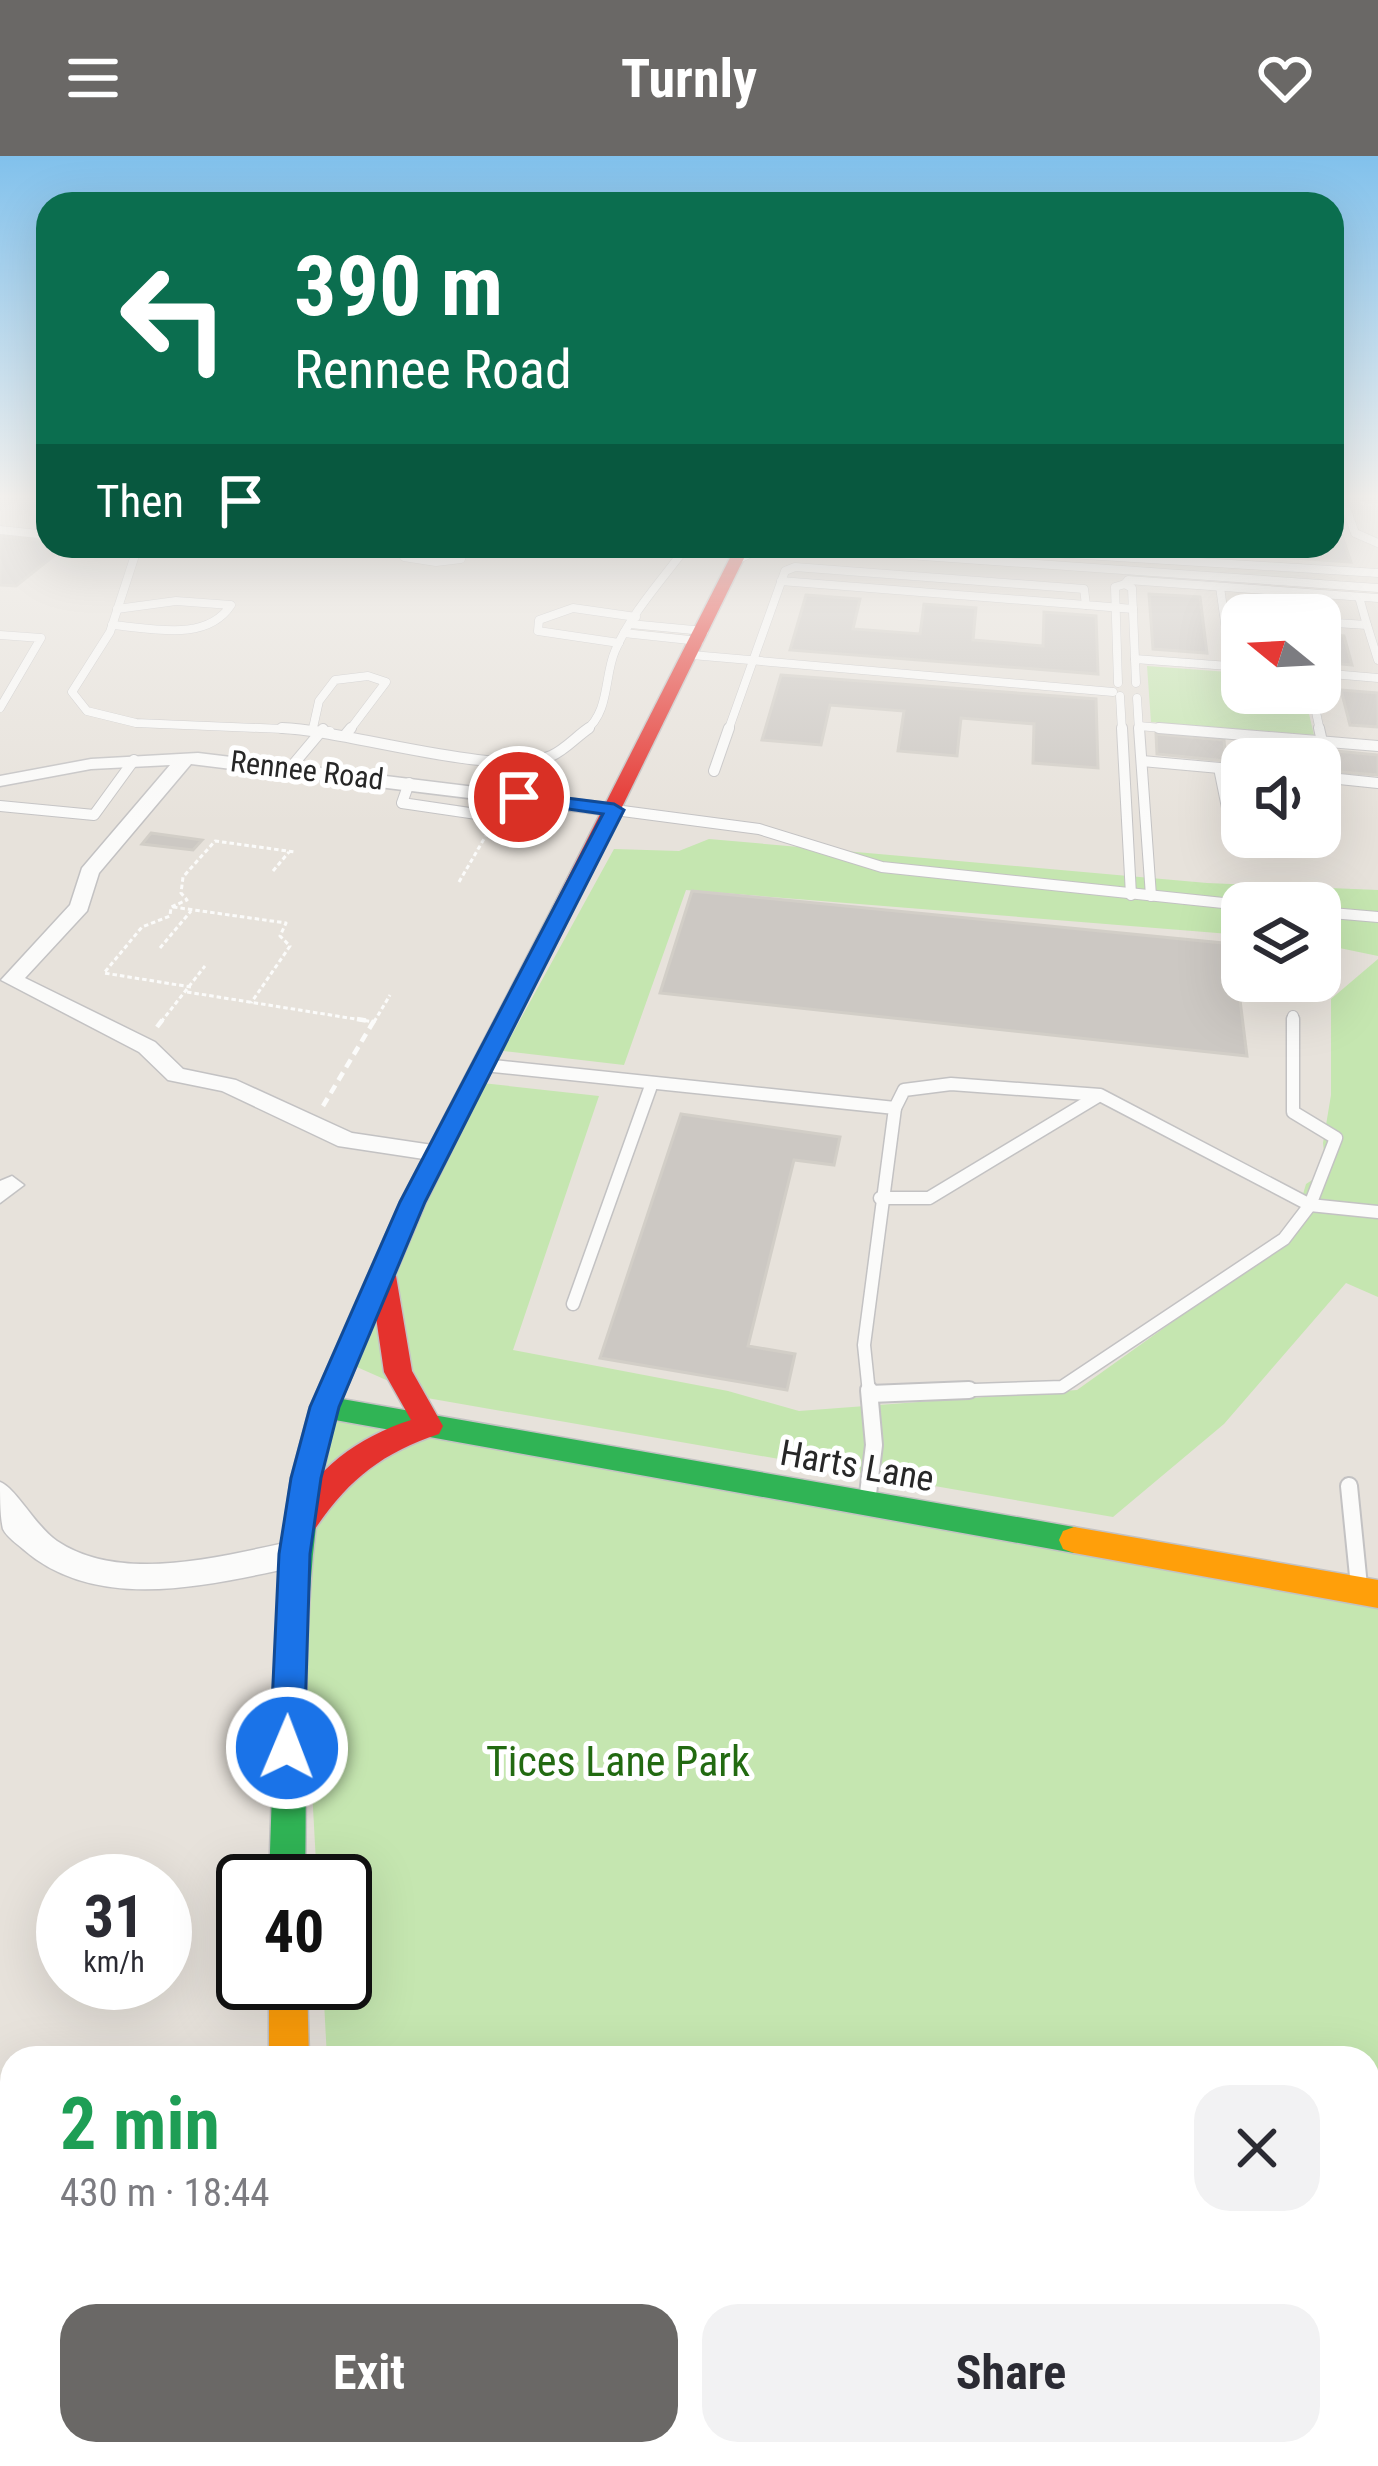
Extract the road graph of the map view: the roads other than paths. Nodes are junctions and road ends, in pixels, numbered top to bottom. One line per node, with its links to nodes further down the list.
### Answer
1 (126, 608): 10 (lane)
2 (230, 608): 13 (lane)
3 (561, 608): 15 (lane)
4 (569, 608): 15 (lane)
5 (642, 608): 15 (lane)
6 (715, 608): 17 (street)
7 (772, 608): 20 (lane)
8 (1116, 608): 11 (lane); 25 (lane)
9 (1362, 608): 14 (lane)
10 (117, 609): 13 (lane)
11 (1133, 609): 18 (lane)
12 (1341, 623): 14 (lane)
13 (112, 625): 29 (lane)
14 (1367, 625): 19 (lane)
15 (627, 629): 17 (lane); 30 (lane)
16 (0, 635): 27 (lane)
17 (699, 642): 20 (lane); 48 (street)
18 (1135, 659): 21 (lane); 24 (lane)
19 (1378, 660)
20 (755, 661): 25 (lane); 39 (lane)
21 (1221, 666)
22 (1341, 675): 23 (lane)
23 (1378, 678)
24 (1136, 683): 25 (lane); 26 (lane)
25 (1116, 689): 26 (lane); 40 (lane)
26 (1137, 698): 28 (lane)
27 (0, 708)
28 (1139, 726): 31 (lane); 37 (lane)
29 (318, 729): 30 (lane); 30 (lane); 36 (lane)
30 (346, 734)
31 (1286, 738)
32 (1341, 743): 33 (lane)
33 (1378, 746)
34 (186, 758): 35 (street, Rennee Road); 36 (street, Rennee Road); 59 (street)
35 (134, 760): 43 (street, Rennee Road); 47 (lane)
36 (291, 767): 44 (street, Rennee Road)
37 (1142, 767): 38 (lane); 40 (lane); 50 (lane)
38 (1219, 767): 41 (lane)
39 (714, 772)
40 (1124, 772): 49 (lane)
41 (1221, 777)
42 (1341, 780): 45 (lane)
43 (0, 782)
44 (409, 783): 46 (street, Rennee Road); 46 (lane)
45 (1378, 783)
46 (555, 802): 48 (street, Rennee Road)
47 (0, 806)
48 (614, 810): 49 (lane); 55 (street)
49 (1131, 895): 50 (lane)
50 (1151, 896): 51 (lane)
51 (1221, 903)
52 (1341, 914): 53 (lane)
53 (1378, 917)
54 (1293, 1016): 61 (lane)
55 (484, 1065): 56 (lane); 59 (street)
56 (652, 1083): 58 (lane); 64 (lane)
57 (1100, 1095): 58 (lane); 60 (lane); 61 (lane)
58 (895, 1108): 60 (lane)
59 (437, 1154): 63 (street)
60 (880, 1198): 65 (lane)
61 (1310, 1205): 62 (lane); 65 (lane)
62 (1378, 1212)
63 (382, 1270): 66 (street); 67 (street)
64 (573, 1304)
65 (870, 1394): 70 (lane)
66 (324, 1407): 67 (street, Harts Lane); 71 (street)
67 (429, 1426): 70 (street, Harts Lane); 71 (street)
68 (1349, 1486): 72 (lane)
69 (0, 1495): 71 (street)
70 (867, 1504): 72 (street, Harts Lane)
71 (297, 1541): 73 (street)
72 (1369, 1593)
73 (287, 1854)
74 (289, 2010): 75 (street)
75 (290, 2046)

